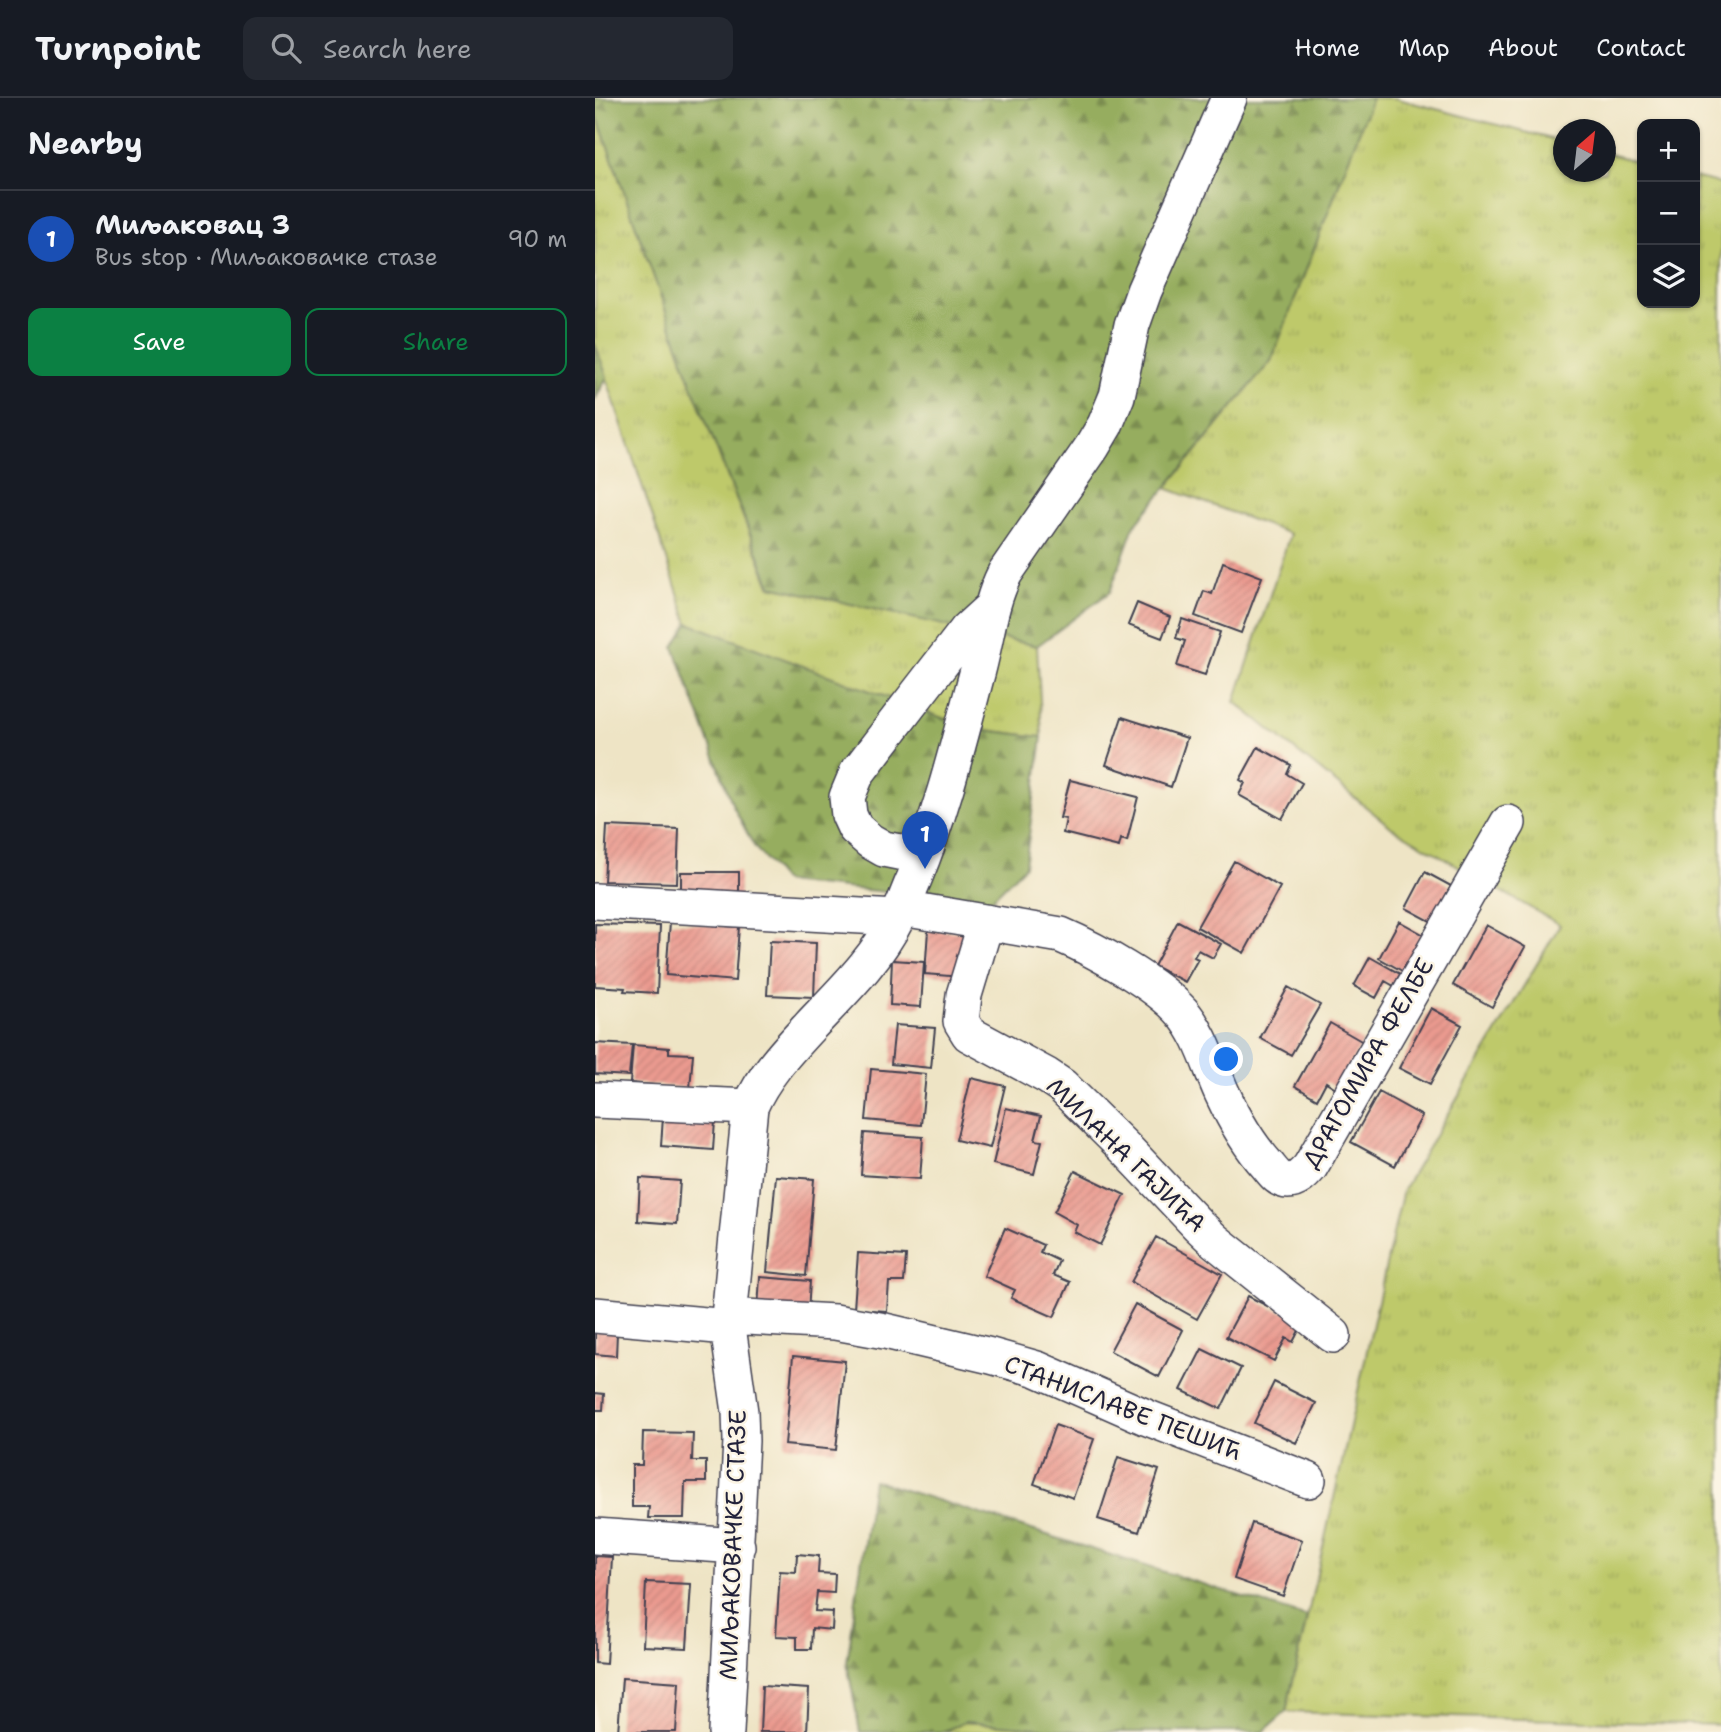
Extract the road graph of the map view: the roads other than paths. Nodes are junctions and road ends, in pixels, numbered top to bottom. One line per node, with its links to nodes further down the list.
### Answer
1 (1229, 98): 2 (street, МИЉАКОВАЧКЕ СТАЗЕ)
2 (990, 609): 4 (street, МИЉАКОВАЧКЕ СТАЗЕ); 4 (street)
3 (1508, 823): 7 (street, ДРАГОМИРА ФЕЛБЕ)
4 (927, 846): 6 (street, МИЉАКОВАЧКЕ СТАЗЕ)
5 (595, 901): 6 (street, ДРАГОМИРА ФЕЛБЕ)
6 (899, 913): 7 (street, ДРАГОМИРА ФЕЛБЕ); 9 (street, МИЉАКОВАЧКЕ СТАЗЕ)
7 (986, 922): 12 (street, МИЛАНА ГАЈИЋА)
8 (595, 1100): 9 (street)
9 (750, 1107): 11 (street, МИЉАКОВАЧКЕ СТАЗЕ)
10 (595, 1315): 11 (street, СТАНИСЛАВЕ ПЕШИЋ)
11 (728, 1321): 13 (street, СТАНИСЛАВЕ ПЕШИЋ); 15 (street, МИЉАКОВАЧКЕ СТАЗЕ)
12 (1333, 1335)
13 (1308, 1480)
14 (595, 1535): 15 (street)
15 (737, 1546): 16 (street, МИЉАКОВАЧКЕ СТАЗЕ)
16 (726, 1732)

